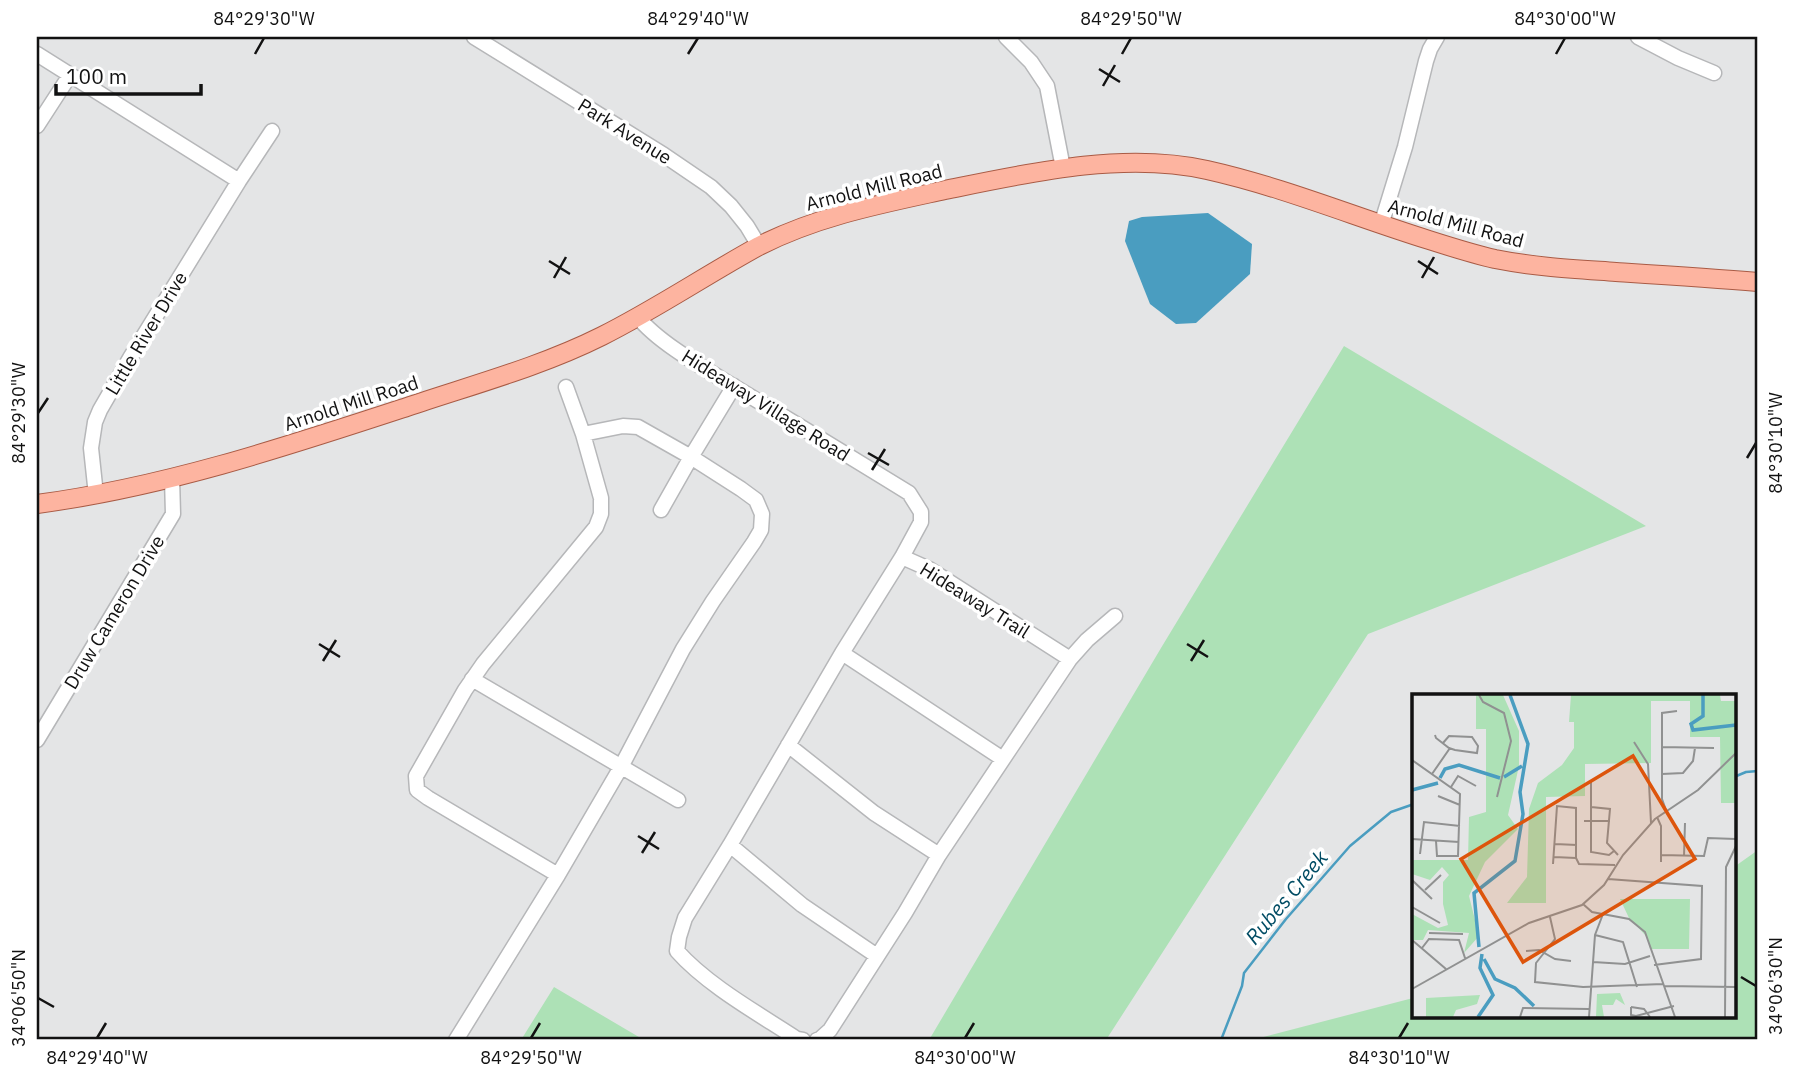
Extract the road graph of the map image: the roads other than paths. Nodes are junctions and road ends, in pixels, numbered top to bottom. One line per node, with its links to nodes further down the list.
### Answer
1 (474, 37): 13 (street, Park Avenue)
2 (1006, 37): 10 (street)
3 (1437, 37): 12 (street)
4 (1638, 37): 6 (street)
5 (37, 54): 7 (street)
6 (1714, 73)
7 (70, 75): 8 (street); 11 (street)
8 (37, 127)
9 (272, 131): 11 (street, Little River Drive)
10 (1063, 168): 12 (main road, Arnold Mill Road); 13 (main road, Arnold Mill Road)
11 (239, 181): 21 (street, Little River Drive)
12 (1381, 226): 14 (main road, Arnold Mill Road)
13 (759, 246): 15 (main road, Arnold Mill Road)
14 (1758, 282)
15 (638, 317): 16 (street, Hideaway Village Road); 20 (main road, Arnold Mill Road)
16 (734, 386): 19 (street); 24 (street, Hideaway Village Road)
17 (566, 387): 18 (street)
18 (583, 434): 19 (street); 28 (street)
19 (691, 457): 23 (street); 32 (street)
20 (172, 478): 21 (main road, Arnold Mill Road); 29 (street, Druw Cameron Drive)
21 (96, 495): 22 (main road, Arnold Mill Road)
22 (37, 504)
23 (662, 510)
24 (902, 557): 26 (street, Hideaway Trail); 27 (street, Hideaway Trail)
25 (1115, 616): 27 (street)
26 (842, 653): 30 (street, Hideaway Trail); 31 (street)
27 (1070, 659): 31 (street)
28 (472, 679): 32 (street); 36 (street)
29 (37, 740)
30 (788, 745): 34 (street, Hideaway Trail); 35 (street)
31 (1003, 759): 35 (street)
32 (621, 766): 33 (street); 36 (street)
33 (678, 800)
34 (730, 845): 37 (street); 39 (street, Hideaway Trail)
35 (939, 855): 37 (street)
36 (558, 875): 38 (street)
37 (877, 956): 40 (street)
38 (456, 1040)
39 (803, 1040)
40 (817, 1040)

